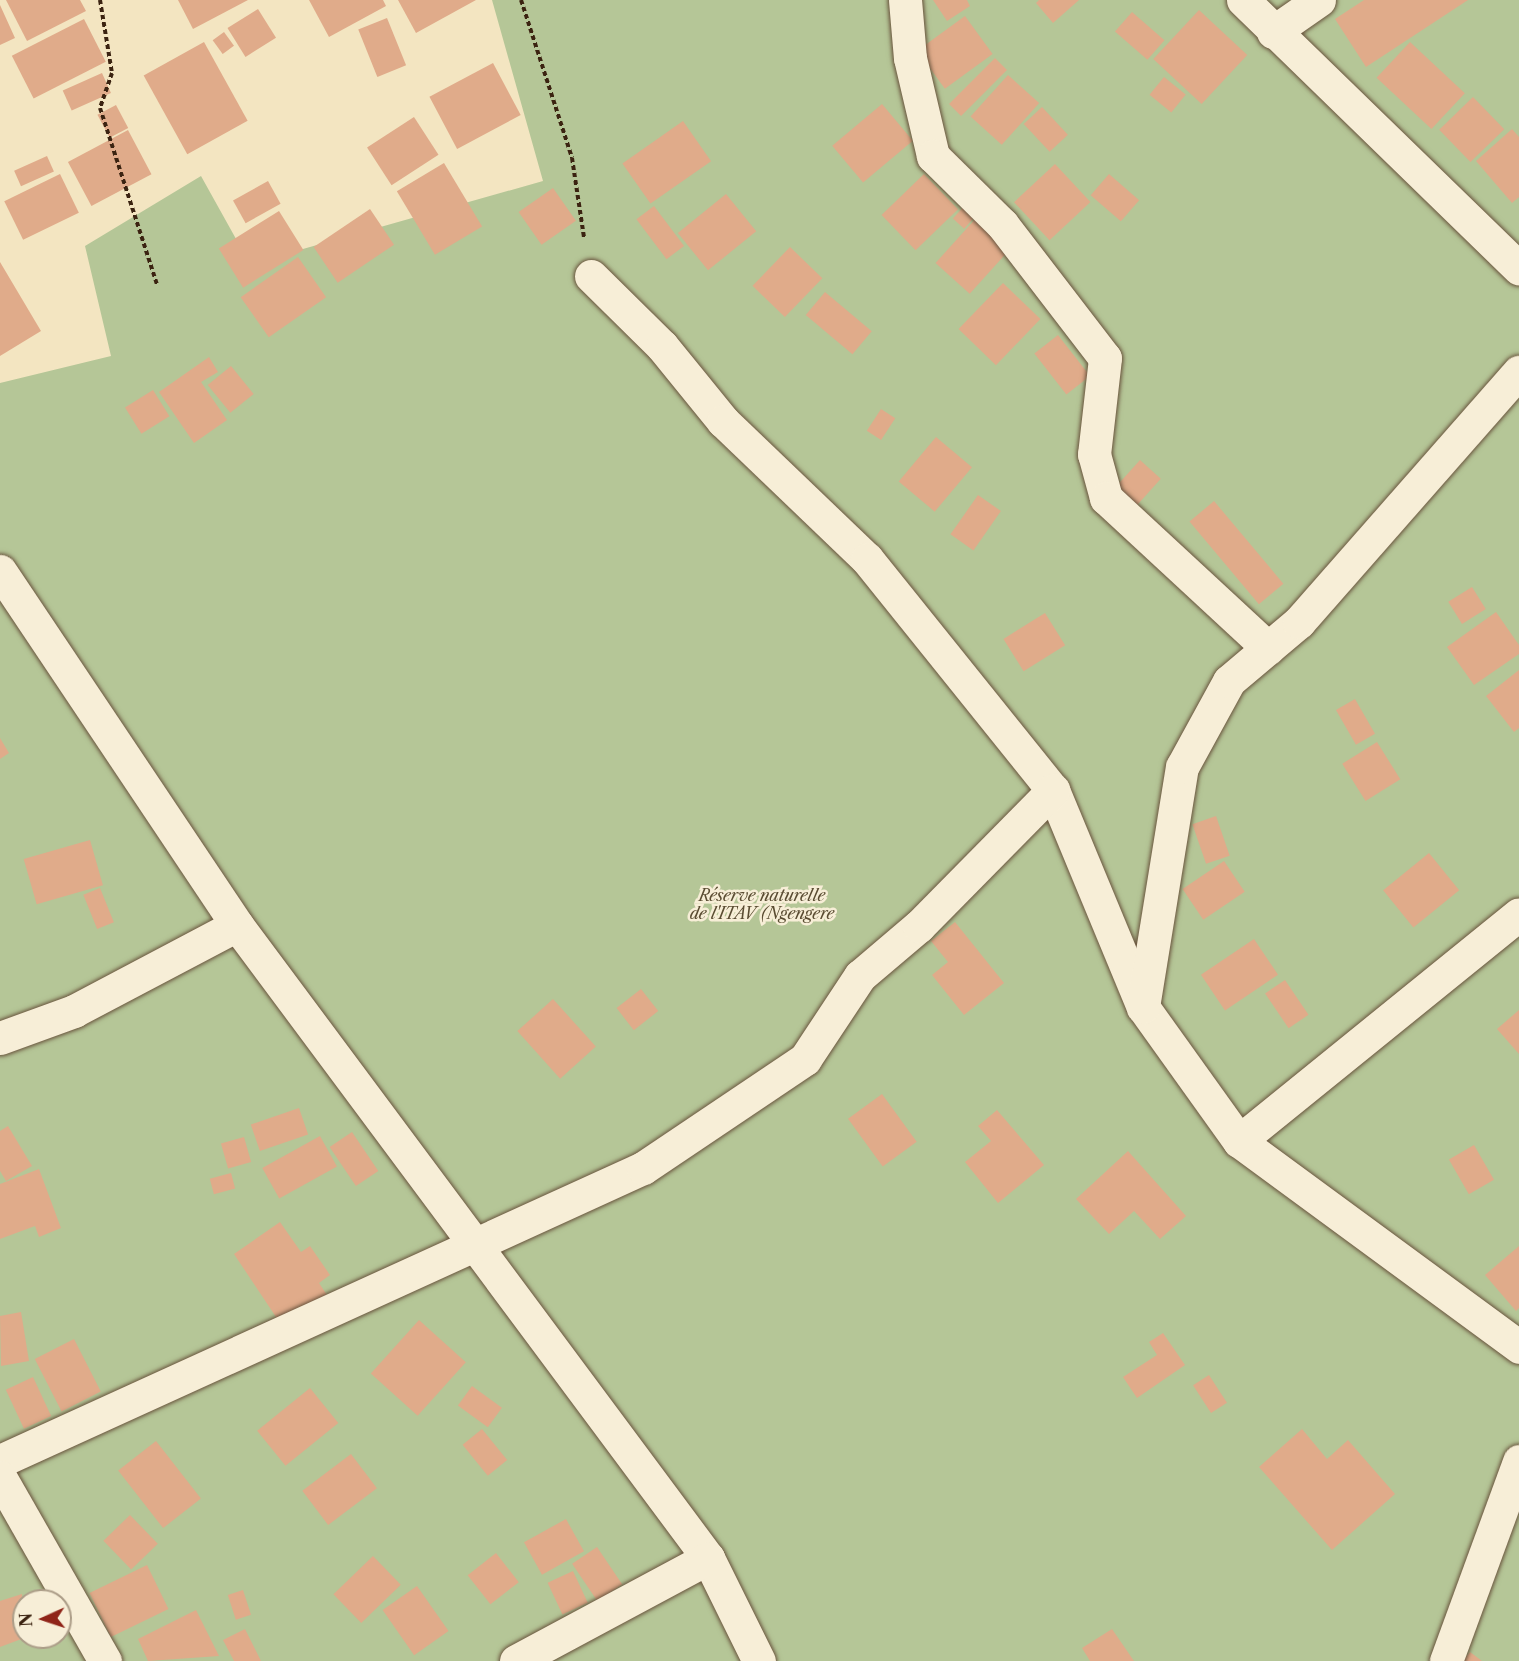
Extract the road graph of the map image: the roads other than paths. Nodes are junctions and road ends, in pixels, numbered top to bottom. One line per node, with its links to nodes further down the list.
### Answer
1 (905, 0): 9 (street)
2 (1243, 0): 4 (street)
3 (1319, 0): 4 (street)
4 (1274, 32): 5 (street)
5 (1519, 268)
6 (591, 276): 10 (street)
7 (1519, 372): 9 (street)
8 (1, 574): 12 (street)
9 (1268, 648): 13 (street)
10 (1053, 790): 13 (street); 16 (street)
11 (1519, 914): 15 (street)
12 (237, 925): 14 (street); 16 (street)
13 (1143, 1007): 15 (street)
14 (0, 1038)
15 (1239, 1141): 17 (street)
16 (472, 1244): 18 (street); 21 (street)
17 (1519, 1347)
18 (0, 1461)
19 (1519, 1461): 25 (street)
20 (0, 1477): 22 (street)
21 (708, 1558): 23 (street); 24 (street)
22 (105, 1661)
23 (516, 1661)
24 (759, 1661)
25 (1446, 1661)

